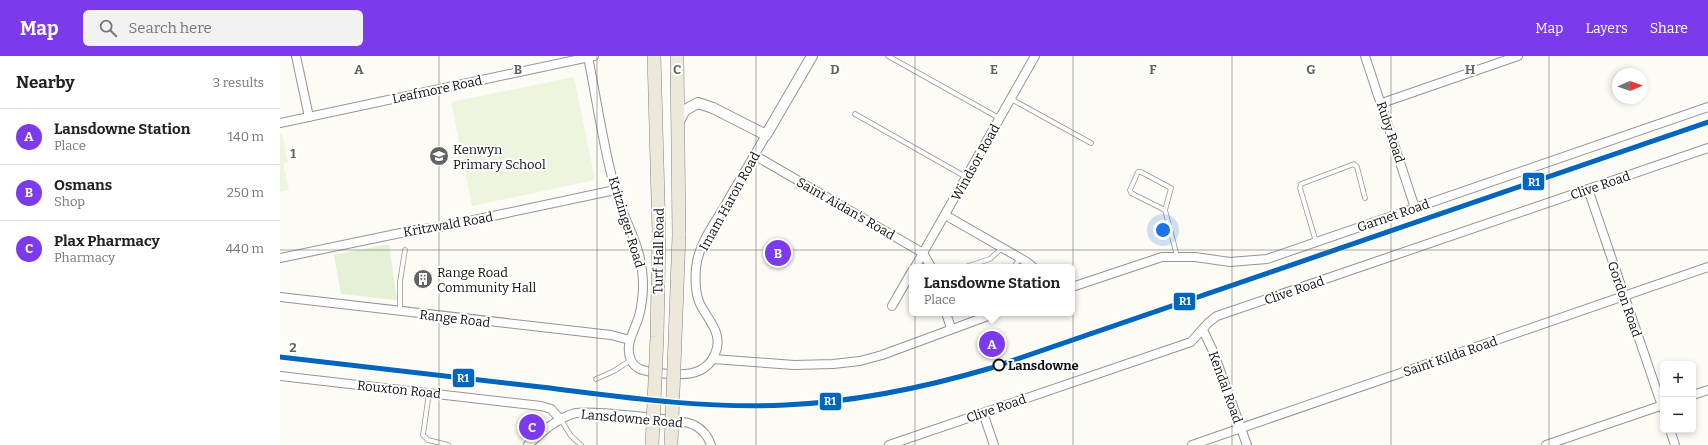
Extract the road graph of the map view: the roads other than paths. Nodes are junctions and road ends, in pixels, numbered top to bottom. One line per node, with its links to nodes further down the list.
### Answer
1 (296, 56): 14 (street)
2 (654, 56): 69 (main road, Turf Hall Road, bridge)
3 (677, 56): 17 (main road, Turf Hall Road)
4 (812, 56): 18 (street, Imam Haron Road)
5 (888, 56): 15 (lane)
6 (1035, 56): 10 (street, Windsor Road)
7 (1365, 56): 11 (street, Ruby Road)
8 (1518, 56): 11 (street)
9 (591, 57): 14 (street, Leafmore Road); 24 (street, Kritzinger Road)
10 (1010, 99): 15 (street, Windsor Road); 19 (lane)
11 (1382, 104): 26 (street, Ruby Road)
12 (1708, 107): 26 (street, Garnet Road)
13 (855, 114): 22 (lane)
14 (309, 116): 16 (street, Leafmore Road)
15 (999, 118): 22 (street, Windsor Road)
16 (280, 123)
17 (678, 123): 18 (street); 70 (main road, Turf Hall Road, bridge)
18 (766, 135): 21 (street, Imam Haron Road)
19 (1091, 143)
20 (1708, 148): 23 (street, Clive Road)
21 (754, 155): 32 (street, Saint Aidan's Road); 53 (street, Imam Haron Road)
22 (966, 178): 28 (street, Windsor Road)
23 (1588, 189): 44 (street, Gordon Road); 51 (street, Clive Road)
24 (615, 190): 34 (street, Kritzwald Road); 52 (street, Kritzinger Road)
25 (1365, 198): 29 (lane)
26 (1415, 208): 29 (street, Garnet Road)
27 (1165, 210): 27 (lane); 33 (lane)
28 (945, 215): 30 (street); 32 (street, Windsor Road)
29 (1316, 242): 33 (street, Garnet Road)
30 (1002, 248): 35 (street); 38 (lane)
31 (405, 250): 47 (lane)
32 (923, 253): 36 (street, Windsor Road); 37 (street)
33 (1177, 256): 43 (street, Garnet Road)
34 (280, 258)
35 (1020, 258): 39 (lane); 40 (street)
36 (917, 264)
37 (929, 264)
38 (974, 264)
39 (1016, 264)
40 (1029, 264)
41 (1708, 267): 44 (street, Saint Kilda Road)
42 (909, 277): 46 (street)
43 (1075, 286)
44 (1624, 296): 60 (street, Gordon Road); 64 (street, Saint Kilda Road)
45 (280, 297): 47 (street, Range Road)
46 (892, 306)
47 (400, 311): 52 (street, Range Road)
48 (947, 316): 50 (street)
49 (987, 316): 50 (street)
50 (951, 328): 53 (street)
51 (1203, 330): 62 (street, Clive Road); 64 (street, Kendal Road)
52 (630, 340): 54 (street)
53 (713, 359): 54 (street)
54 (631, 360): 56 (lane)
55 (280, 376): 58 (street, Rouxton Road)
56 (596, 379)
57 (1708, 390): 59 (street)
58 (429, 393): 63 (street, Rouxton Road); 66 (lane)
59 (1696, 394)
60 (1660, 398)
61 (1660, 408): 76 (street)
62 (983, 413): 72 (street, Clive Road); 73 (street)
63 (561, 420): 67 (street, Lansdowne Road); 68 (lane); 71 (street, Lansdowne Road)
64 (1241, 428): 74 (street, Saint Kilda Road); 75 (street, Kendal Road)
65 (1671, 433): 77 (street)
66 (448, 444)
67 (528, 445)
68 (581, 445)
69 (652, 445)
70 (671, 445)
71 (711, 445)
72 (889, 445)
73 (994, 445)
74 (1192, 445)
75 (1247, 445)
76 (1546, 445)
77 (1675, 445)

